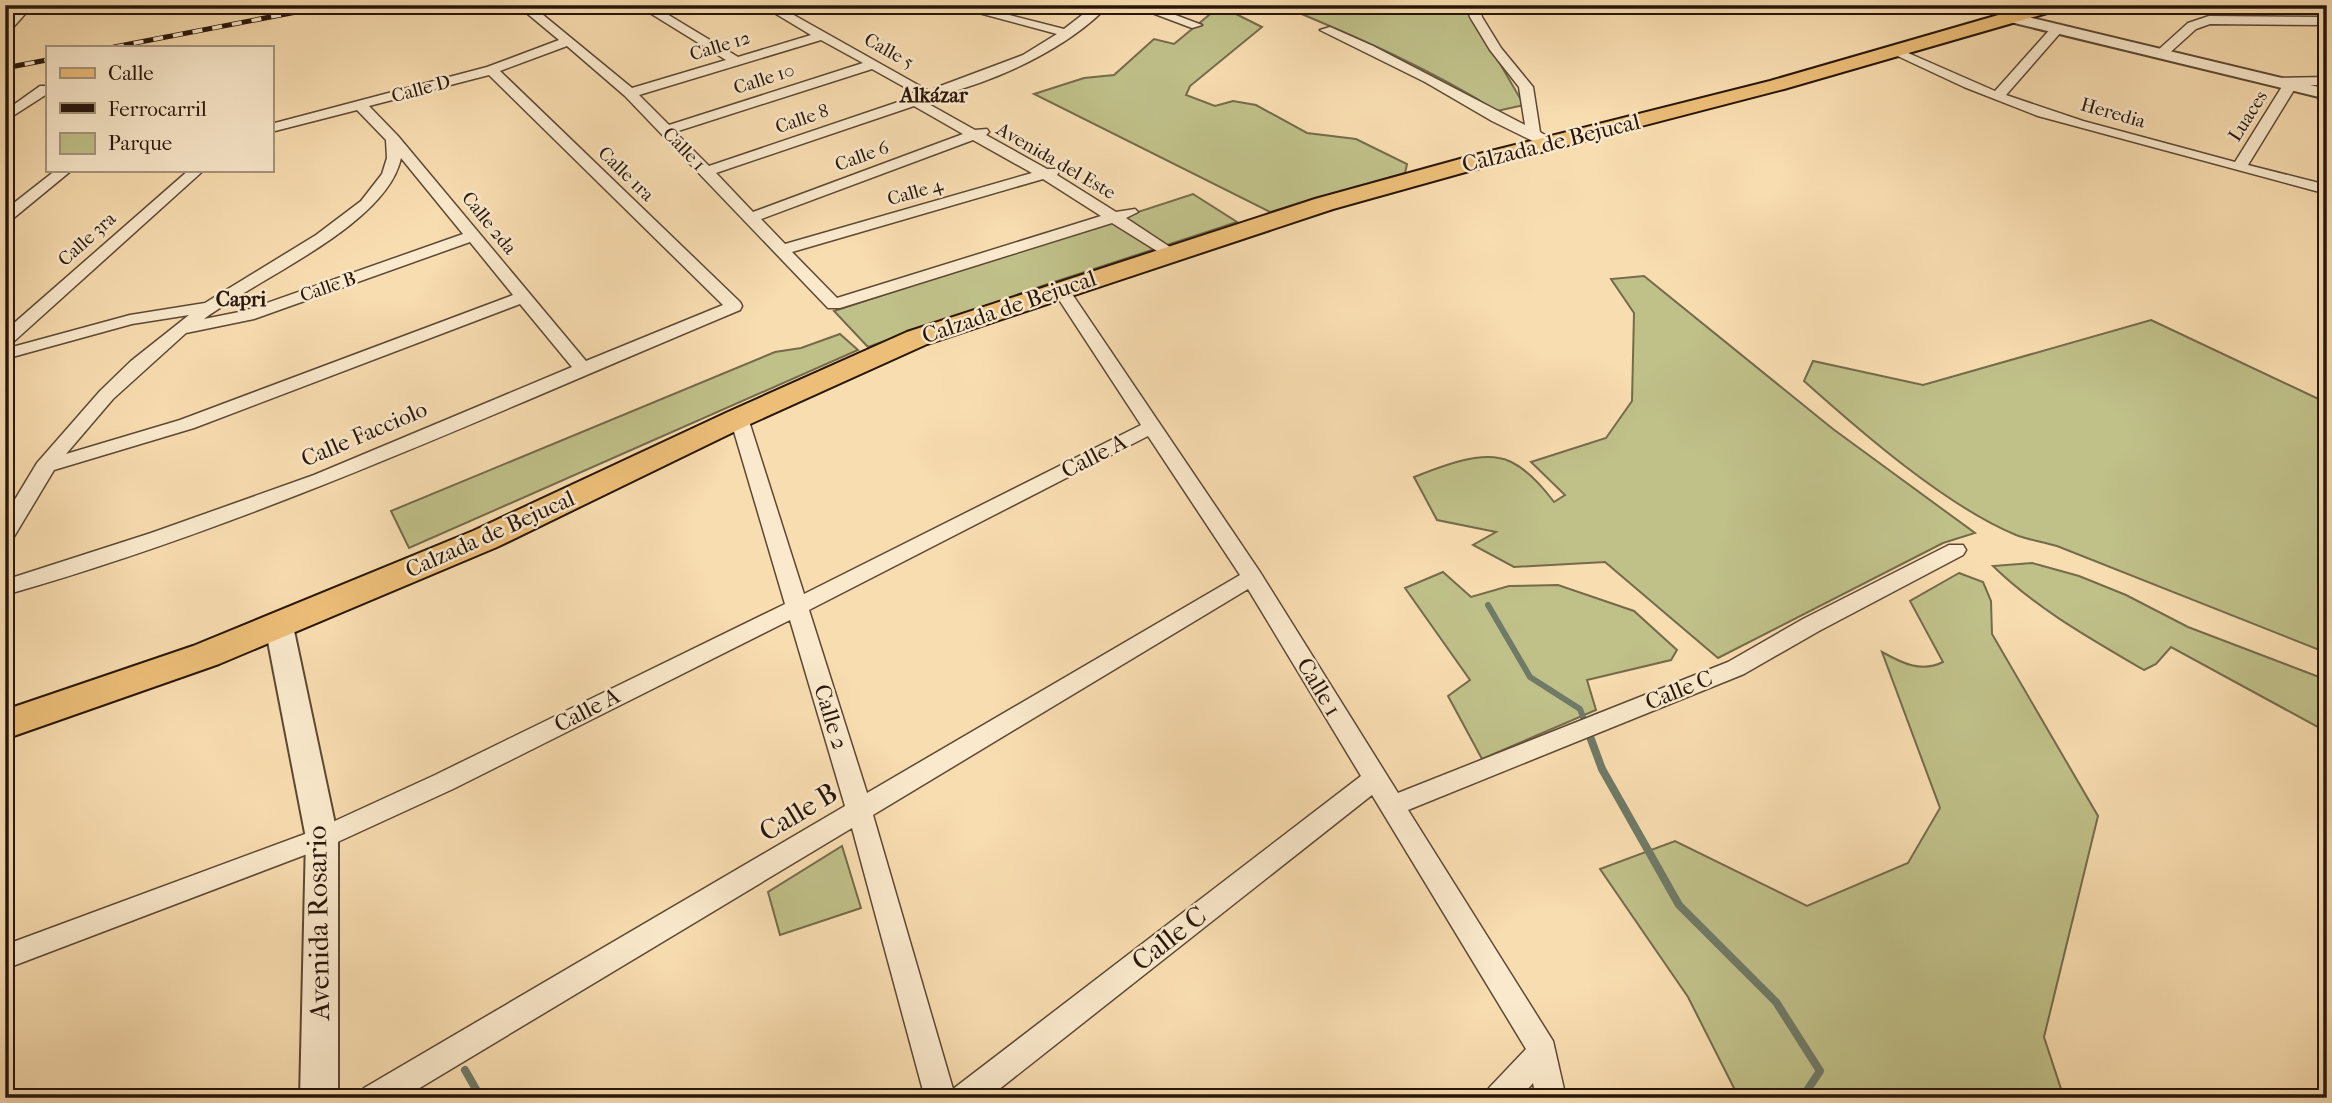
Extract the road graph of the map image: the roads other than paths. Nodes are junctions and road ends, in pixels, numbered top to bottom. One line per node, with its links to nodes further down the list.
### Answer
1 (27, 5): 15 (street)
2 (523, 5): 20 (street, Calle 1)
3 (643, 5): 23 (street)
4 (766, 5): 19 (street, Calle 5)
5 (955, 5): 18 (street)
6 (1103, 5): 18 (street)
7 (1136, 5): 14 (street)
8 (1473, 5): 36 (street)
9 (2317, 5): 11 (street)
10 (2051, 6): 12 (main road, Calzada de Bejucal)
11 (2327, 11)
12 (2011, 18): 16 (street); 21 (main road, Calzada de Bejucal)
13 (2327, 21): 22 (street)
14 (1196, 25)
15 (5, 29)
16 (2057, 29): 22 (street); 31 (street)
17 (1326, 30): 37 (street)
18 (1067, 33): 33 (street)
19 (820, 36): 23 (street, Calle 12); 24 (street, Calle 5)
20 (568, 41): 25 (street, Calle D); 29 (street, Calle 1)
21 (1895, 52): 31 (street, Heredia); 42 (main road, Calzada de Bejucal)
22 (2161, 54): 27 (street)
23 (736, 61): 29 (street, Calle 12)
24 (874, 64): 34 (street, Calle 5); 40 (street, Calle 10)
25 (492, 70): 35 (street, Calle D); 59 (street, Calle 1ra)
26 (2327, 81): 27 (street)
27 (2282, 83): 30 (street); 44 (street, Luaces)
28 (46, 89): 32 (street); 38 (street)
29 (630, 93): 40 (street, Calle 1)
30 (2327, 94)
31 (1998, 96): 44 (street, Heredia)
32 (5, 97)
33 (939, 97): 34 (street); 41 (street, Avenida del Este)
34 (916, 99): 41 (street, Avenida del Este); 47 (street, Calle 8)
35 (360, 105): 39 (street, Calle D); 43 (street, Calle 2da)
36 (1532, 111): 37 (street); 42 (street)
37 (1492, 115): 42 (street)
38 (5, 117)
39 (273, 127)
40 (667, 131): 47 (street, Calle 1)
41 (980, 133): 48 (street, Avenida del Este); 53 (street, Calle 6)
42 (1541, 138): 56 (main road, Calzada de Bejucal)
43 (393, 139): 54 (street, Calle 2da); 60 (street)
44 (2239, 167): 49 (street, Heredia)
45 (62, 172): 52 (street)
46 (195, 172): 62 (street, Calle 3ra)
47 (706, 172): 53 (street, Calle 1)
48 (1052, 172): 50 (street, Avenida del Este); 51 (street, Avenida del Este); 55 (street, Calle 4)
49 (2327, 190)
50 (1130, 212): 51 (street); 56 (street, Avenida del Este)
51 (1114, 216): 55 (street, Calle 1); 56 (street, Avenida del Este)
52 (5, 218)
53 (750, 218): 55 (street, Calle 1)
54 (473, 236): 58 (street, Calle 2da); 61 (street, Calle B)
55 (781, 250)
56 (1178, 251): 57 (main road, Calzada de Bejucal)
57 (1060, 289): 65 (main road, Calzada de Bejucal); 66 (street, Calle 1)
58 (523, 298): 64 (street, Calle 2da); 67 (street)
59 (734, 306): 64 (street, Calle Facciolo)
60 (206, 308): 61 (street); 63 (street)
61 (180, 330): 67 (street)
62 (5, 340)
63 (5, 354)
64 (583, 369): 71 (street, Calle Facciolo)
65 (739, 418): 72 (street, Calle 2); 73 (main road, Calzada de Bejucal)
66 (1153, 426): 70 (street, Calle 1); 72 (street, Calle A)
67 (44, 467): 68 (street)
68 (5, 535)
69 (1956, 550): 76 (street, Calle C)
70 (1252, 577): 75 (street, Calle 1); 77 (street, Calle B)
71 (5, 588)
72 (797, 605): 77 (street, Calle 2); 78 (street, Calle A)
73 (279, 626): 74 (main road, Calzada de Bejucal); 78 (street, Avenida Rosario)
74 (5, 724)
75 (1375, 779): 76 (street, Calle 1); 84 (street, Calle C)
76 (1391, 806): 80 (street, Calle 1)
77 (860, 812): 82 (street, Calle B); 83 (street, Calle 2)
78 (322, 838): 79 (street, Calle A); 81 (street, Avenida Rosario)
79 (5, 957)
80 (1543, 1051): 85 (street); 86 (street, Calle 1)
81 (319, 1098)
82 (375, 1098)
83 (940, 1098)
84 (964, 1098)
85 (1500, 1098)
86 (1551, 1098)

